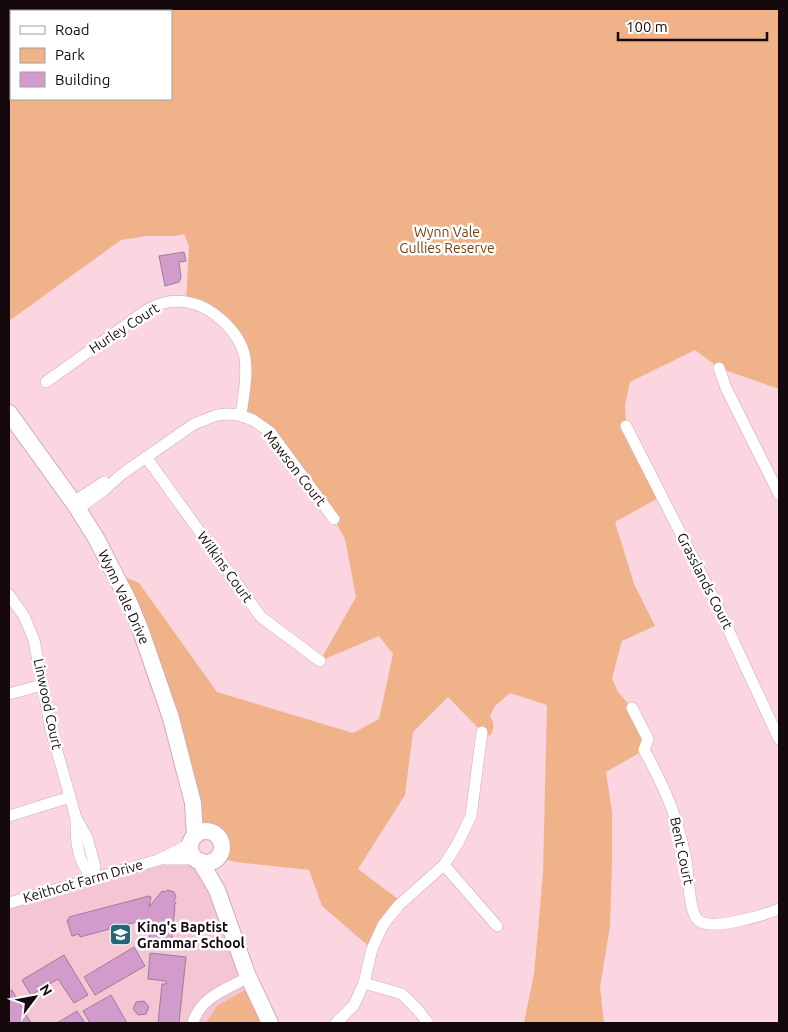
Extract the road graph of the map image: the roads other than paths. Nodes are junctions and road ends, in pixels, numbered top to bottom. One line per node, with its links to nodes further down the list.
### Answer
1 (719, 368): 7 (street)
2 (46, 382): 4 (street, Hurley Court)
3 (9, 413): 8 (main road, Wynn Vale Drive)
4 (241, 416): 6 (street, Mawson Court); 9 (street, Mawson Court)
5 (626, 426): 16 (street, Grasslands Court)
6 (146, 457): 8 (street, Mawson Court); 11 (street, Wilkins Court)
7 (779, 494)
8 (76, 506): 18 (main road, Wynn Vale Drive)
9 (334, 519)
10 (9, 595): 12 (street, Linwood Court)
11 (320, 661)
12 (42, 685): 13 (street); 17 (street, Linwood Court)
13 (9, 694)
14 (632, 708): 28 (street, Bent Court)
15 (482, 732): 24 (street)
16 (779, 739)
17 (70, 797): 19 (street); 25 (street, Linwood Court)
18 (193, 803): 20 (main road, Wynn Vale Drive); 21 (main road, Wynn Vale Drive)
19 (9, 816)
20 (212, 832): 21 (main road); 22 (main road)
21 (195, 850): 22 (main road); 23 (street, Keithcot Farm Drive); 23 (street, Keithcot Farm Drive); 26 (main road, Wynn Vale Drive)
22 (218, 857): 26 (main road, Wynn Vale Drive)
23 (158, 860): 25 (street, Keithcot Farm Drive)
24 (444, 865): 29 (street); 31 (street)
25 (93, 878): 27 (street, Keithcot Farm Drive)
26 (217, 890): 30 (main road, Wynn Vale Drive)
27 (9, 903)
28 (779, 909)
29 (497, 926)
30 (249, 977): 32 (street); 33 (main road, Wynn Vale Drive)
31 (364, 984): 34 (street); 35 (street)
32 (193, 1023)
33 (270, 1023)
34 (336, 1023)
35 (428, 1023)

